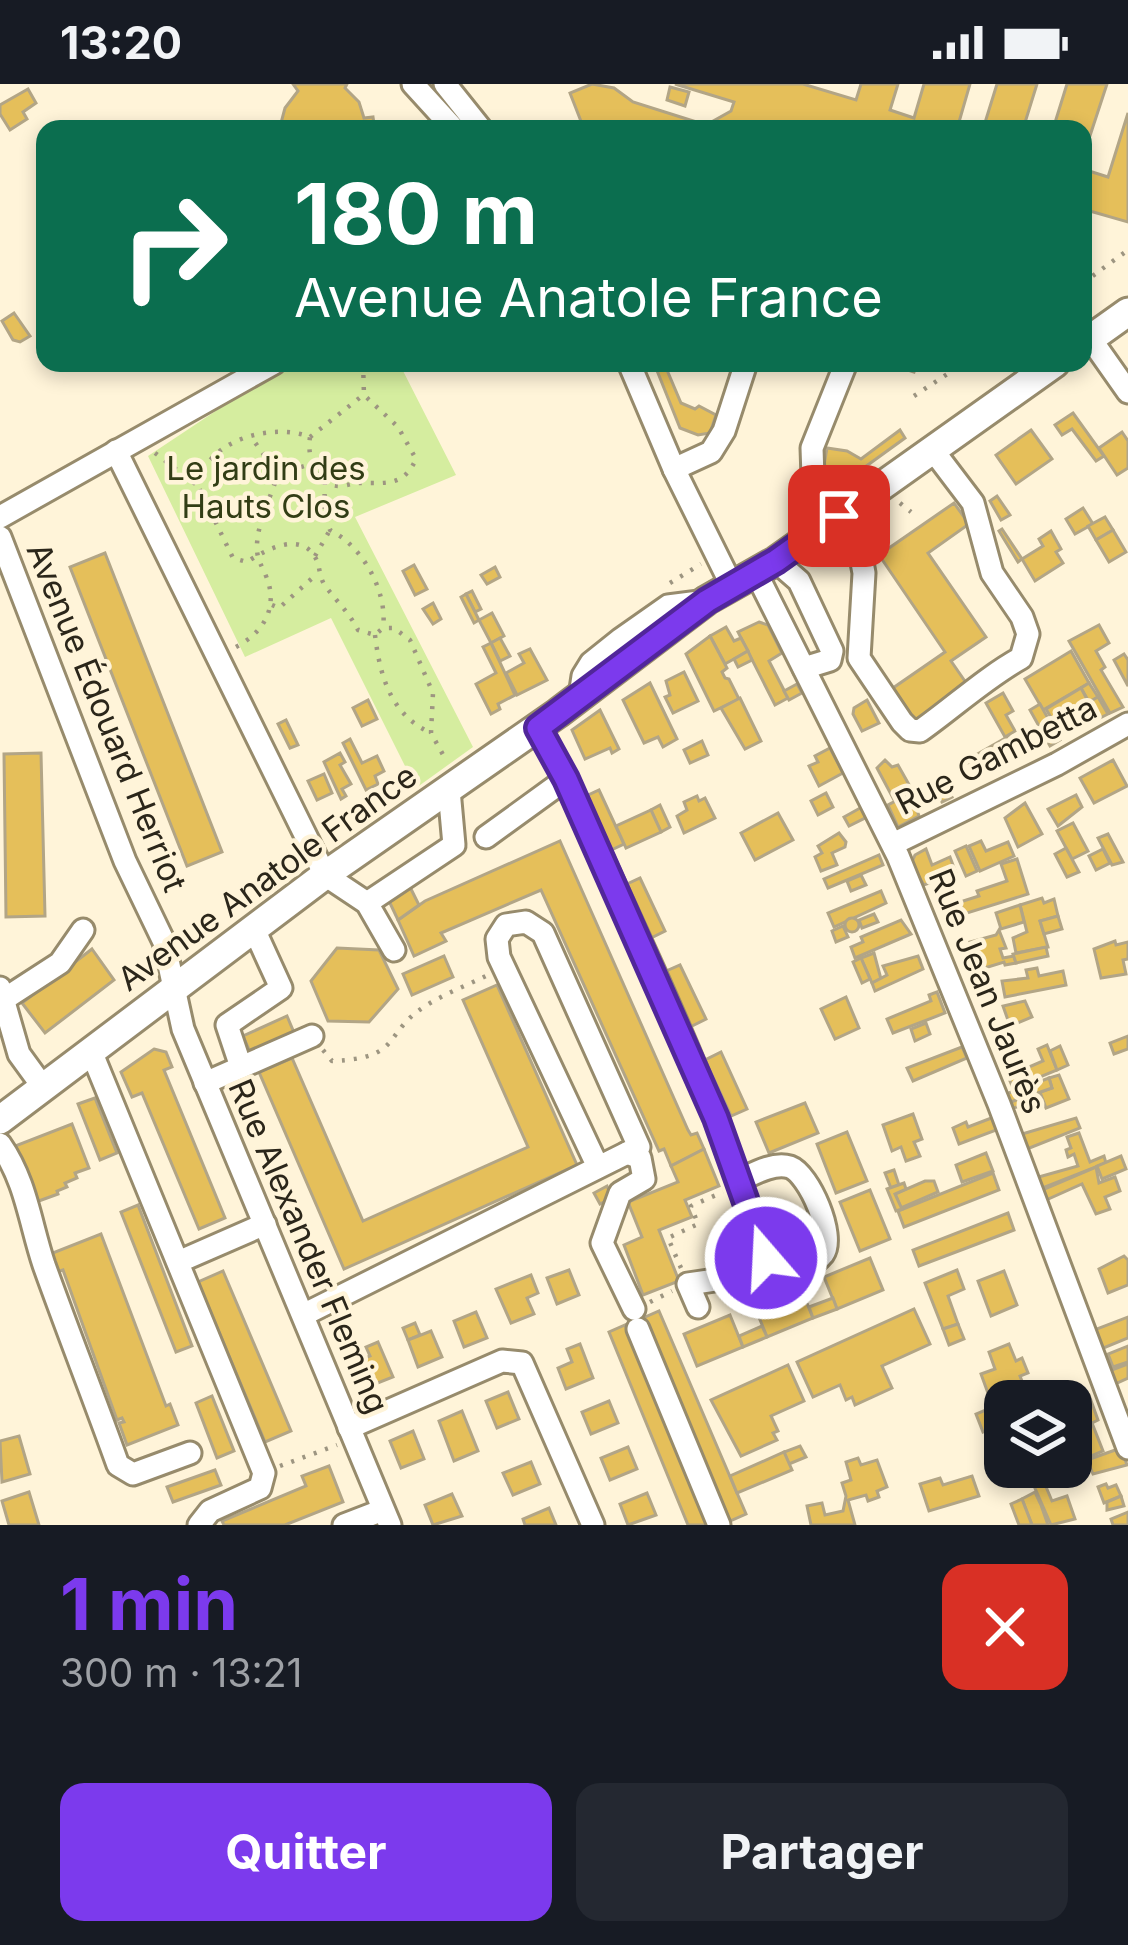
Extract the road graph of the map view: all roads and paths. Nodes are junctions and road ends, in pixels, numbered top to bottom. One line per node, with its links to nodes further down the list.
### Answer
1 (413, 84): 3 (street)
2 (445, 84): 4 (street)
3 (446, 120)
4 (474, 120)
5 (1128, 250): 6 (path)
6 (1092, 276)
7 (1128, 312): 8 (main road)
8 (1092, 337)
9 (1092, 347): 17 (street)
10 (258, 372): 22 (street)
11 (363, 372): 18 (path)
12 (633, 372): 25 (street)
13 (743, 372): 25 (street)
14 (842, 372): 31 (street)
15 (950, 372): 19 (path)
16 (1042, 372): 23 (main road, Avenue Anatole France)
17 (1128, 392)
18 (364, 395): 20 (path); 27 (path)
19 (914, 396)
20 (310, 436): 21 (path); 24 (path)
21 (251, 437): 26 (path); 28 (path)
22 (121, 448): 28 (path); 32 (street); 42 (street)
23 (932, 449): 31 (main road, Avenue Anatole France); 31 (street)
24 (310, 464): 26 (path); 27 (path)
25 (674, 470): 38 (street)
26 (278, 474): 35 (path)
27 (325, 482): 33 (path)
28 (198, 486): 35 (path)
29 (896, 499): 30 (path)
30 (910, 512)
31 (839, 516): 38 (main road, Avenue Anatole France)
32 (0, 517)
33 (331, 530): 36 (path); 40 (path)
34 (0, 537): 57 (street, Avenue Édouard Herriot)
35 (256, 556): 36 (path); 39 (path)
36 (315, 556): 37 (path)
37 (320, 572): 39 (path); 41 (path)
38 (743, 580): 43 (street, Rue Jean Jaurès); 43 (street); 45 (main road, Avenue Anatole France)
39 (272, 604): 42 (path)
40 (383, 628): 41 (path); 46 (path)
41 (376, 635): 46 (path)
42 (219, 657): 51 (street)
43 (804, 668): 50 (street, Rue Jean Jaurès)
44 (1128, 724): 50 (street, Rue Gambetta)
45 (538, 728): 47 (street); 48 (main road, Avenue Anatole France)
46 (431, 733): 48 (path)
47 (566, 779): 49 (street); 68 (street)
48 (453, 787): 51 (main road, Avenue Anatole France); 52 (street)
49 (486, 837)
50 (893, 844): 77 (street, Rue Jean Jaurès)
51 (326, 874): 52 (street); 53 (main road, Avenue Anatole France)
52 (368, 903): 55 (street)
53 (254, 929): 57 (main road, Avenue Anatole France); 61 (street)
54 (83, 930): 58 (street)
55 (394, 950)
56 (504, 968): 59 (path); 66 (street); 67 (street)
57 (174, 990): 60 (main road, Avenue Anatole France); 62 (street, Rue Alexander Fleming)
58 (2, 994): 63 (street)
59 (312, 1036): 61 (street)
60 (91, 1051): 63 (main road, Avenue Anatole France); 71 (street)
61 (241, 1067): 62 (street)
62 (206, 1083): 69 (street, Rue Alexander Fleming)
63 (43, 1087): 64 (main road, Avenue Anatole France)
64 (0, 1120)
65 (0, 1144): 78 (street)
66 (626, 1153): 67 (street); 75 (street)
67 (598, 1167): 74 (street)
68 (739, 1183): 70 (street); 70 (street); 72 (path)
69 (265, 1224): 71 (street); 74 (street, Rue Alexander Fleming)
70 (766, 1258): 72 (street)
71 (178, 1262): 79 (street)
72 (688, 1284): 73 (street); 75 (path)
73 (698, 1307)
74 (303, 1315): 76 (street, Rue Alexander Fleming)
75 (636, 1319): 84 (street)
76 (351, 1433): 79 (path); 80 (street, Rue Alexander Fleming); 83 (street)
77 (1128, 1448)
78 (190, 1453)
79 (264, 1473): 81 (street)
80 (387, 1517): 82 (street)
81 (199, 1525)
82 (344, 1525)
83 (593, 1525)
84 (719, 1525)

